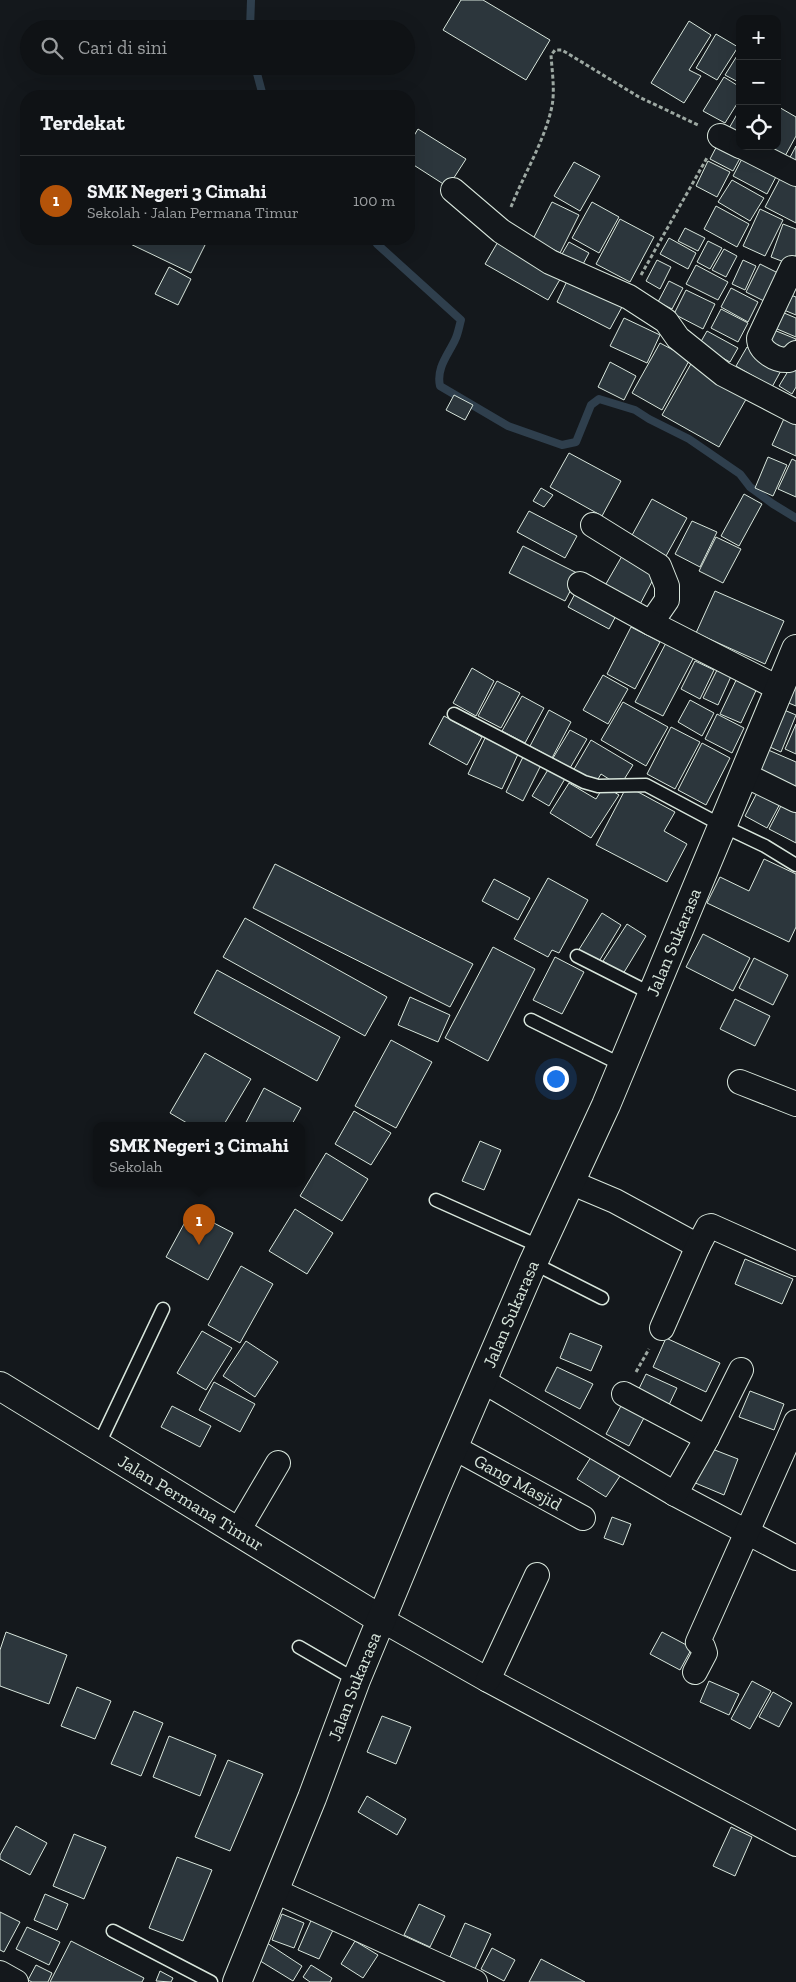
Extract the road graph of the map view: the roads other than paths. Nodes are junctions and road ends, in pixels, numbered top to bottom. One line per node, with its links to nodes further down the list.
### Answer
1 (734, 142): 2 (street)
2 (796, 174)
3 (453, 190): 6 (street)
4 (796, 270): 5 (street)
5 (796, 353)
6 (796, 412)
7 (593, 525): 9 (street)
8 (580, 584): 9 (street)
9 (651, 623): 11 (street)
10 (796, 650): 11 (street, Jalan Sukarasa)
11 (780, 689): 13 (street, Jalan Sukarasa)
12 (454, 714): 15 (lane)
13 (742, 774): 14 (street); 15 (street, Jalan Sukarasa)
14 (796, 800)
15 (723, 826): 16 (lane); 18 (street, Jalan Sukarasa)
16 (796, 866)
17 (576, 956): 18 (lane)
18 (652, 994): 20 (street, Jalan Sukarasa)
19 (531, 1020): 20 (lane)
20 (622, 1065): 23 (street, Jalan Sukarasa)
21 (740, 1082): 22 (street)
22 (796, 1104)
23 (570, 1182): 25 (street); 26 (street, Jalan Sukarasa)
24 (436, 1200): 26 (lane)
25 (698, 1246): 27 (street); 30 (street)
26 (537, 1255): 28 (lane); 32 (street, Jalan Sukarasa)
27 (796, 1264)
28 (602, 1298)
29 (163, 1309): 37 (lane)
30 (662, 1328)
31 (741, 1370): 36 (street)
32 (482, 1381): 38 (street, Jalan Sukarasa); 40 (street)
33 (0, 1386): 37 (street, Jalan Permana Timur)
34 (624, 1394): 36 (street)
35 (796, 1422): 43 (street)
36 (707, 1438): 40 (street)
37 (98, 1446): 42 (street, Jalan Permana Timur)
38 (453, 1447): 41 (street, Gang Masjid); 46 (street, Jalan Sukarasa)
39 (278, 1463): 42 (street)
40 (675, 1494): 43 (street)
41 (583, 1518)
42 (238, 1531): 46 (street, Jalan Permana Timur)
43 (748, 1534): 44 (street); 48 (street)
44 (796, 1558)
45 (537, 1575): 50 (street)
46 (382, 1620): 49 (street, Jalan Sukarasa); 50 (street)
47 (299, 1648): 49 (lane)
48 (695, 1672)
49 (356, 1680): 52 (street, Jalan Sukarasa)
50 (488, 1680): 51 (street)
51 (796, 1844)
52 (274, 1890): 55 (street); 58 (street, Jalan Sukarasa)
53 (113, 1931): 57 (lane)
54 (0, 1973): 56 (street)
55 (467, 1980)
56 (16, 1982)
57 (211, 1982)
58 (236, 1982)

